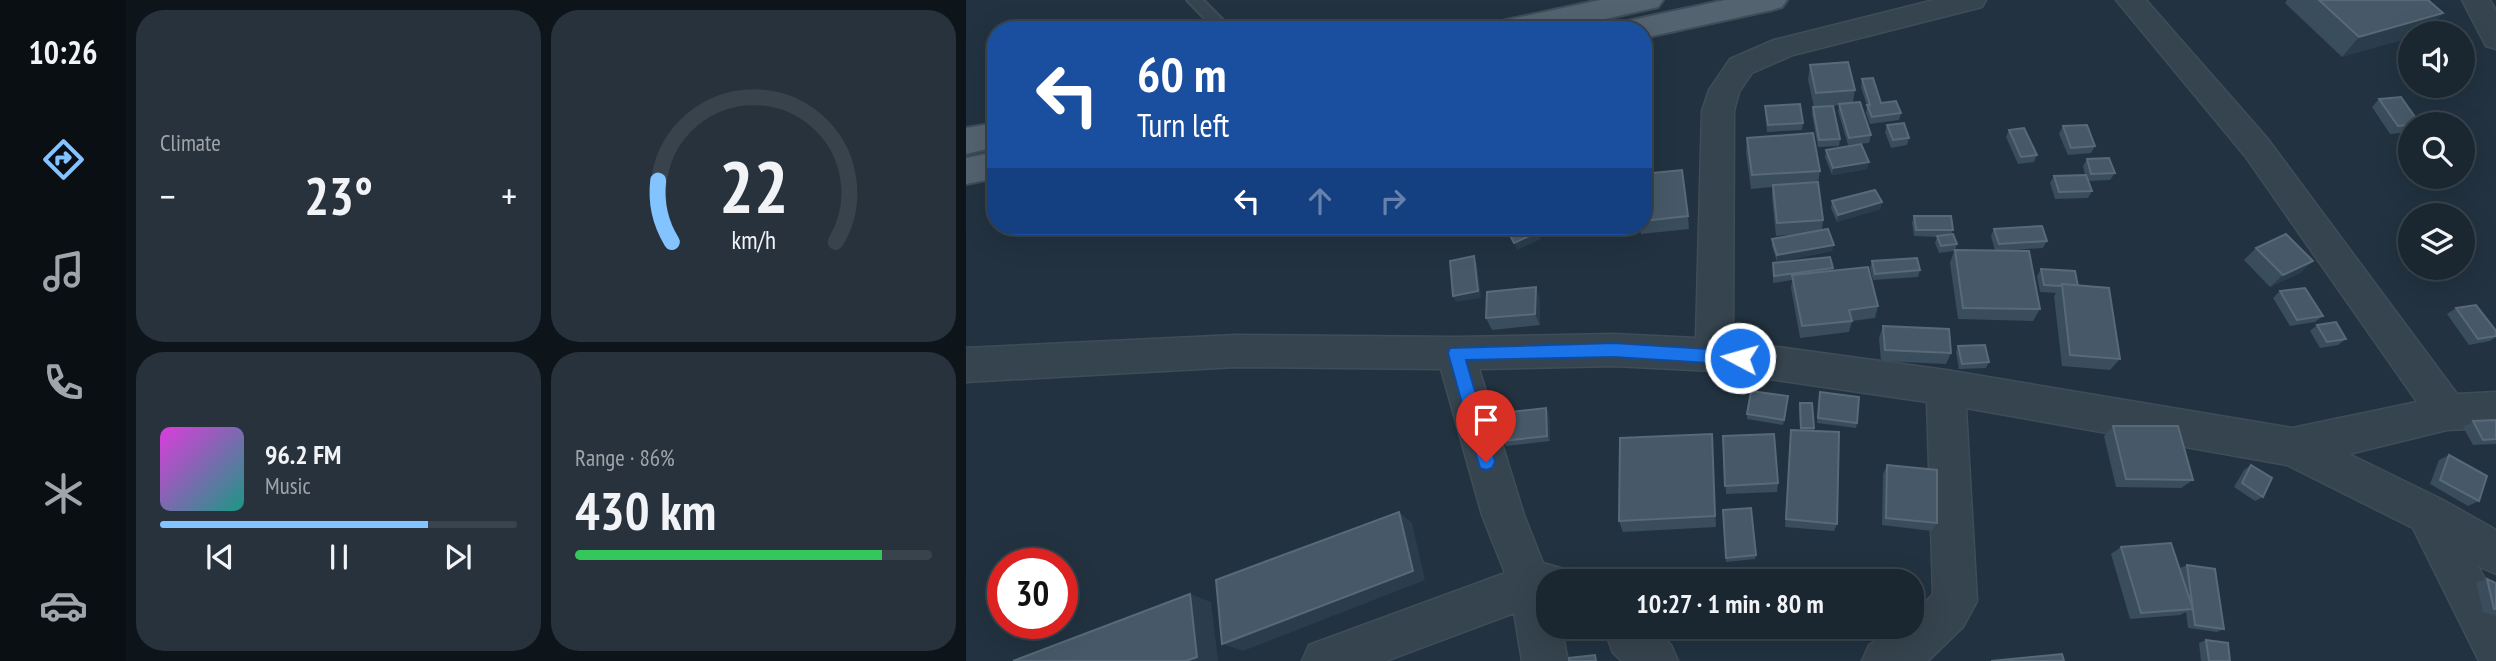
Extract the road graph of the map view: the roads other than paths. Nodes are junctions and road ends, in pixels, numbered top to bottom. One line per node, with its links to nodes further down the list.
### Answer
1 (1194, 0): 7 (lane)
2 (1648, 0): 8 (main road)
3 (1772, 0): 9 (main road)
4 (1972, 0): 16 (street)
5 (2130, 0): 20 (street)
6 (2476, 0): 10 (street)
7 (1216, 21)
8 (1549, 21)
9 (1652, 26)
10 (2496, 39)
11 (987, 137): 12 (main road)
12 (966, 141)
13 (987, 167): 14 (main road)
14 (966, 171)
15 (1456, 353): 16 (street); 17 (street); 24 (street)
16 (1714, 355): 18 (street)
17 (966, 365)
18 (1946, 387): 21 (street); 32 (street)
19 (2496, 410): 20 (street)
20 (2447, 412): 21 (street)
21 (2292, 447): 22 (street)
22 (2428, 514): 23 (street); 28 (street)
23 (2496, 553)
24 (1536, 577)
25 (1536, 586): 29 (street)
26 (1544, 639): 30 (street)
27 (1631, 639): 31 (street)
28 (2496, 647)
29 (1325, 661)
30 (1545, 661)
31 (1655, 661)
32 (1885, 661)

